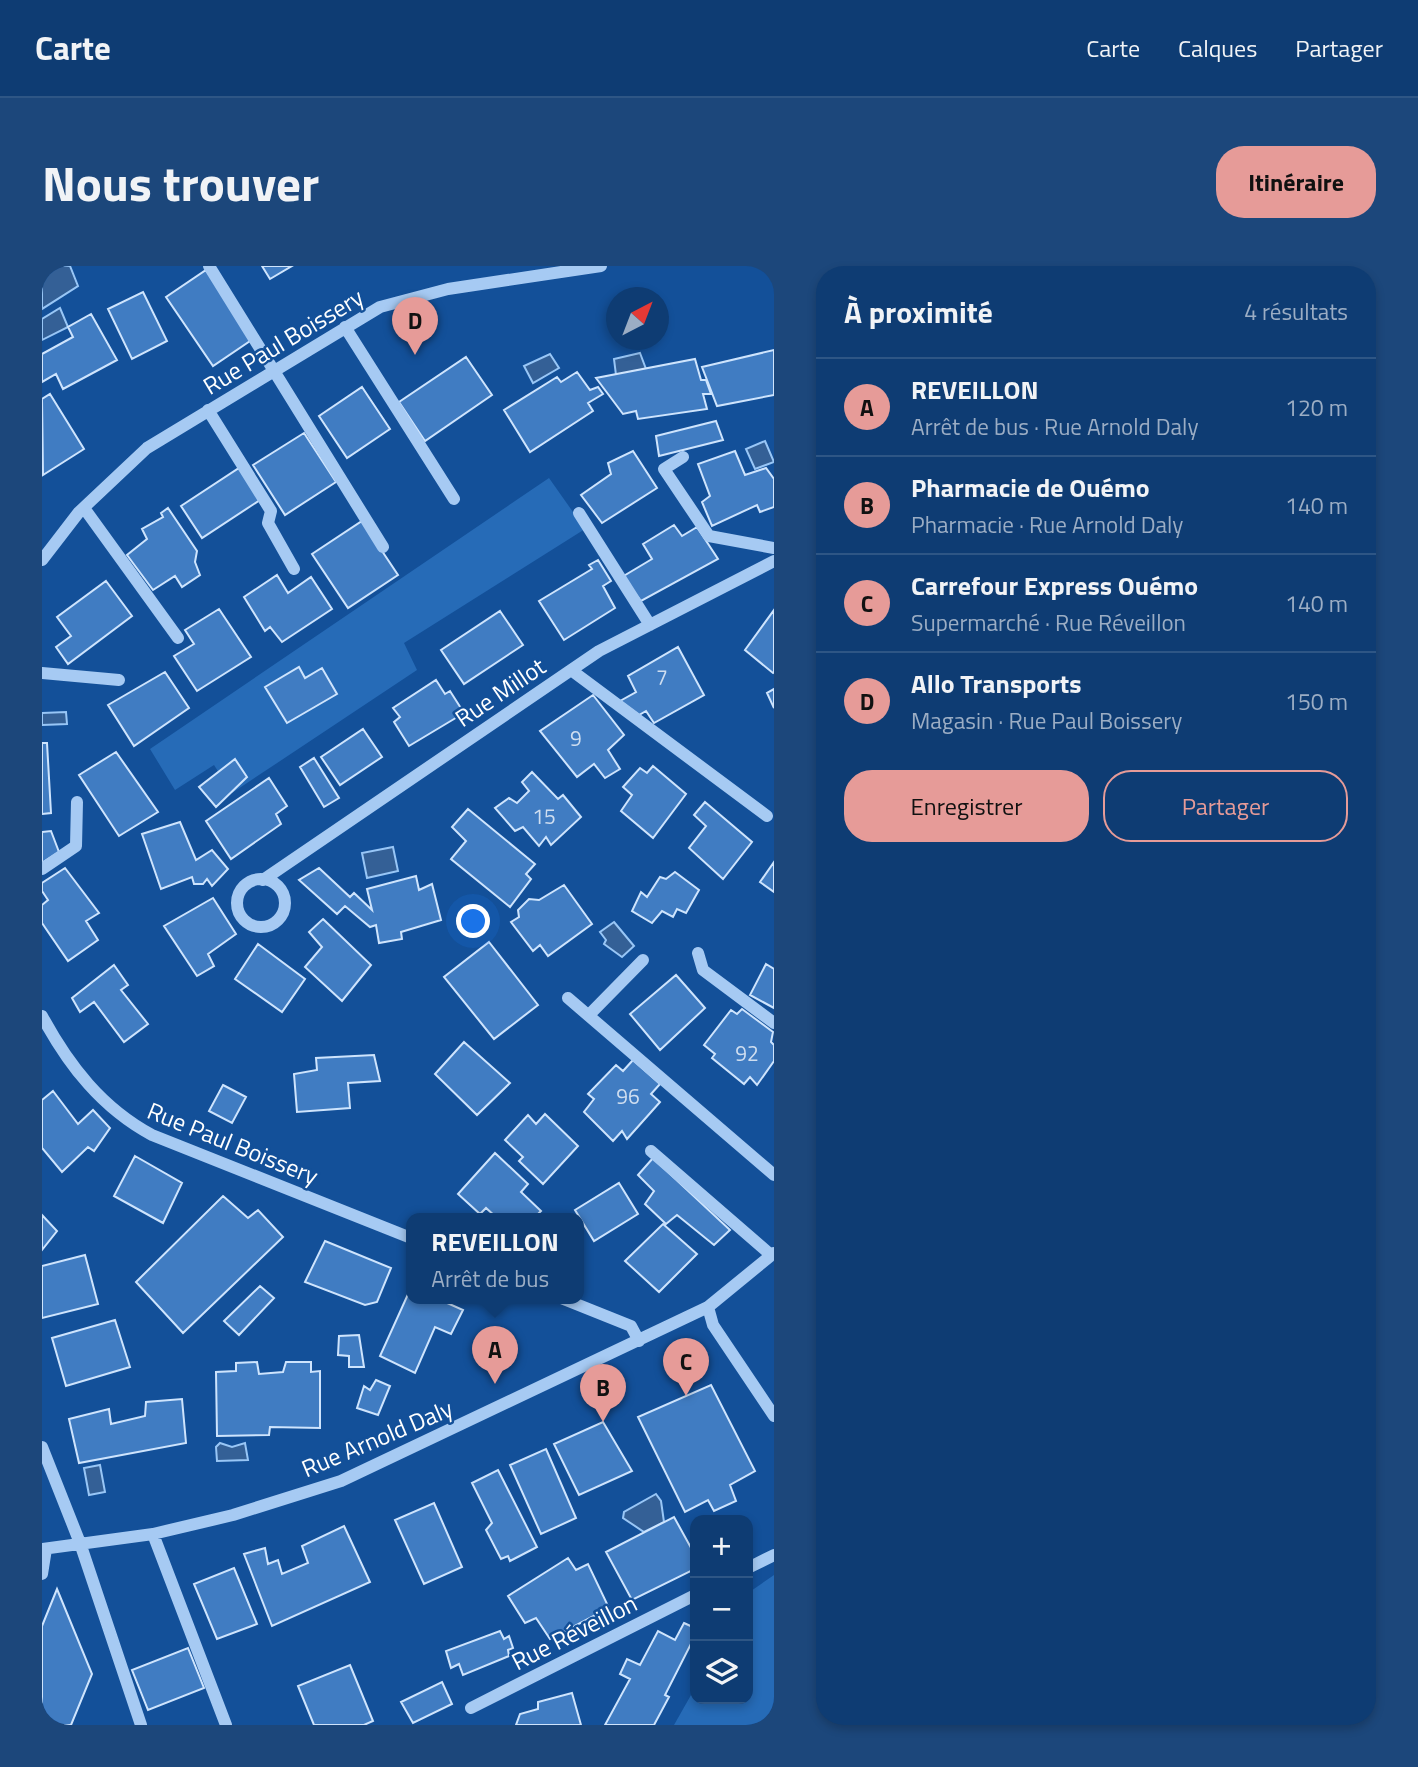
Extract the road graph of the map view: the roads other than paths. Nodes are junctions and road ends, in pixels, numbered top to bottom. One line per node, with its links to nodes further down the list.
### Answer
1 (209, 266): 4 (street)
2 (601, 266): 3 (street, Rue Paul Boissery)
3 (345, 327): 4 (street, Rue Paul Boissery); 7 (street)
4 (273, 369): 5 (street, Rue Paul Boissery); 10 (street)
5 (208, 410): 8 (street, Rue Paul Boissery); 14 (street)
6 (683, 457): 11 (street)
7 (454, 499)
8 (84, 508): 12 (street, Rue Paul Boissery); 16 (street)
9 (579, 513): 15 (street)
10 (383, 547)
11 (774, 548)
12 (42, 560)
13 (774, 561): 15 (street, Rue Millot)
14 (294, 569)
15 (650, 625): 17 (street, Rue Millot)
16 (178, 638)
17 (571, 670): 21 (street); 23 (street, Rue Millot)
18 (42, 673): 19 (street)
19 (120, 680)
20 (77, 802): 22 (street)
21 (767, 816)
22 (42, 869)
23 (263, 880)
24 (698, 953): 29 (street)
25 (643, 960): 27 (street)
26 (568, 998): 27 (street)
27 (589, 1015): 31 (street)
28 (42, 1016): 32 (street, Rue Paul Boissery)
29 (774, 1023)
30 (651, 1151): 33 (street)
31 (774, 1175)
32 (406, 1236)
33 (773, 1254): 35 (street, Rue Arnold Daly)
34 (576, 1304): 36 (street)
35 (708, 1307): 36 (street, Rue Arnold Daly); 37 (street)
36 (639, 1341): 39 (street, Rue Arnold Daly)
37 (774, 1416)
38 (42, 1447): 40 (street)
39 (153, 1534): 40 (street, Rue Arnold Daly); 48 (street)
40 (80, 1543): 41 (street, Rue Arnold Daly); 47 (street)
41 (44, 1549): 44 (street)
42 (774, 1555): 43 (street)
43 (753, 1566)
44 (42, 1574)
45 (690, 1598): 46 (street, Rue Réveillon)
46 (471, 1708)
47 (141, 1725)
48 (226, 1725)

